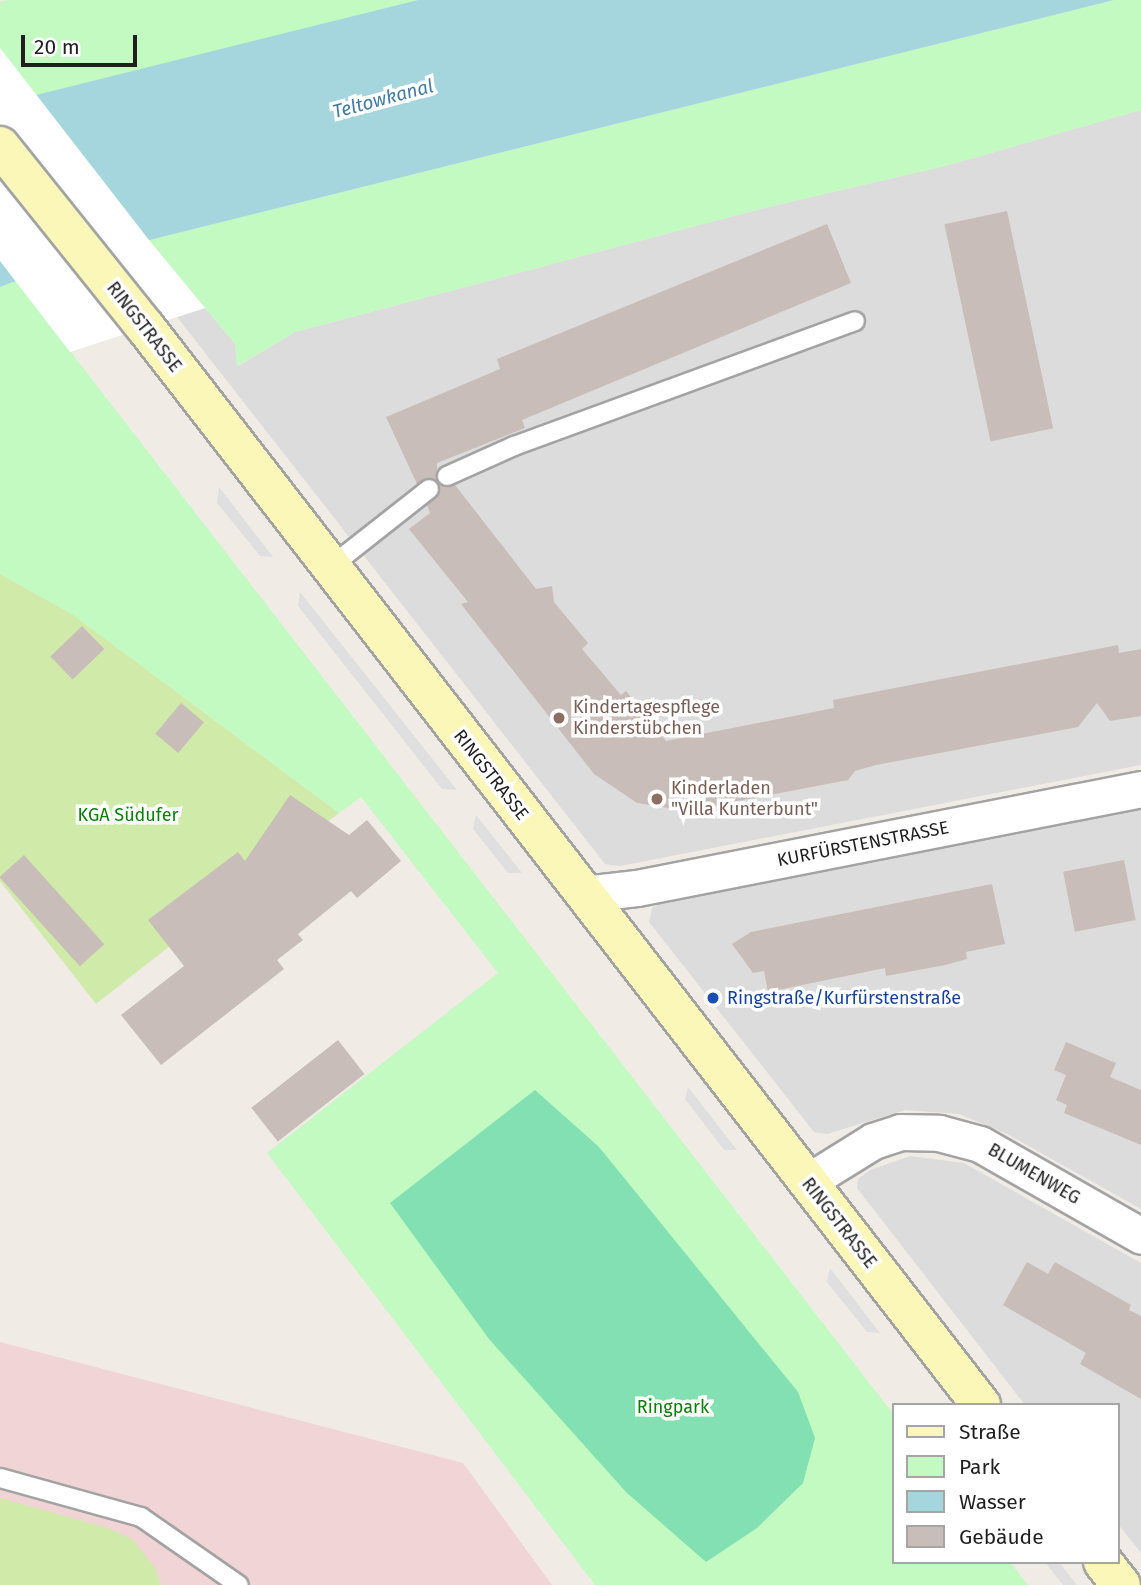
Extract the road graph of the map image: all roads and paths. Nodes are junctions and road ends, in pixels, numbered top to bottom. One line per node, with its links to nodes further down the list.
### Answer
1 (0, 146): 5 (main road, RINGSTRASSE)
2 (855, 321): 3 (lane)
3 (447, 476)
4 (429, 489): 5 (lane)
5 (330, 567): 7 (main road, RINGSTRASSE)
6 (1141, 789): 7 (street, KURFÜRSTENSTRASSE)
7 (584, 894): 8 (main road, RINGSTRASSE)
8 (807, 1182): 9 (street, BLUMENWEG); 10 (main road, RINGSTRASSE)
9 (1141, 1236)
10 (979, 1403)
11 (0, 1478): 13 (lane)
12 (1105, 1564): 14 (main road)
13 (239, 1585)
14 (1121, 1585)

